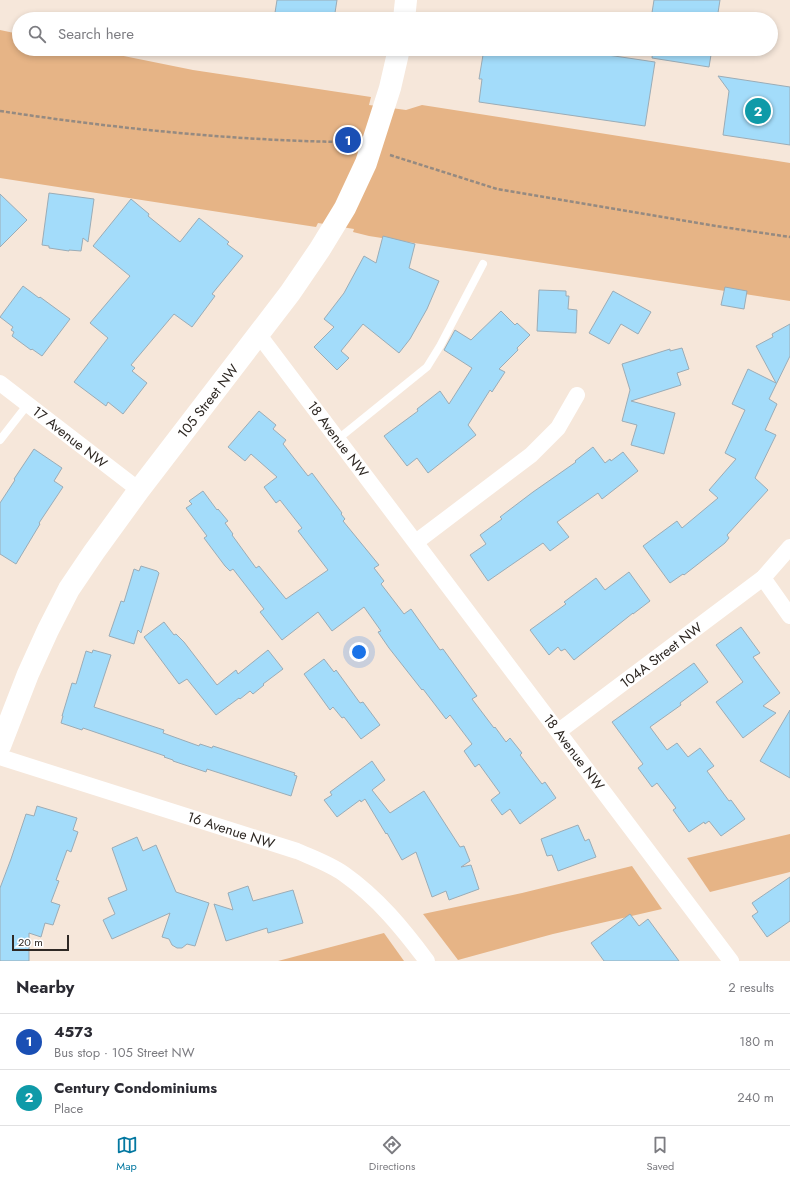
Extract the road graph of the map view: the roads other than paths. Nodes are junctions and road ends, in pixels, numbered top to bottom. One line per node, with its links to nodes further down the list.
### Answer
1 (406, 0): 2 (street)
2 (405, 12)
3 (397, 56): 5 (street, 105 Street NW)
4 (483, 264): 9 (lane)
5 (259, 335): 9 (street, 18 Avenue NW); 11 (street, 105 Street NW)
6 (0, 383): 8 (street, 17 Avenue NW)
7 (577, 395): 12 (street)
8 (28, 404): 10 (lane); 11 (street, 17 Avenue NW)
9 (338, 439): 12 (street, 18 Avenue NW)
10 (0, 440)
11 (139, 490): 17 (street, 105 Street NW)
12 (416, 542): 16 (street, 18 Avenue NW)
13 (790, 548): 14 (street, 104A Street NW)
14 (763, 578): 15 (street); 16 (street, 104A Street NW)
15 (790, 616)
16 (558, 732): 20 (street, 18 Avenue NW)
17 (0, 746)
18 (0, 757): 19 (street, 16 Avenue NW)
19 (427, 961)
20 (731, 961)

